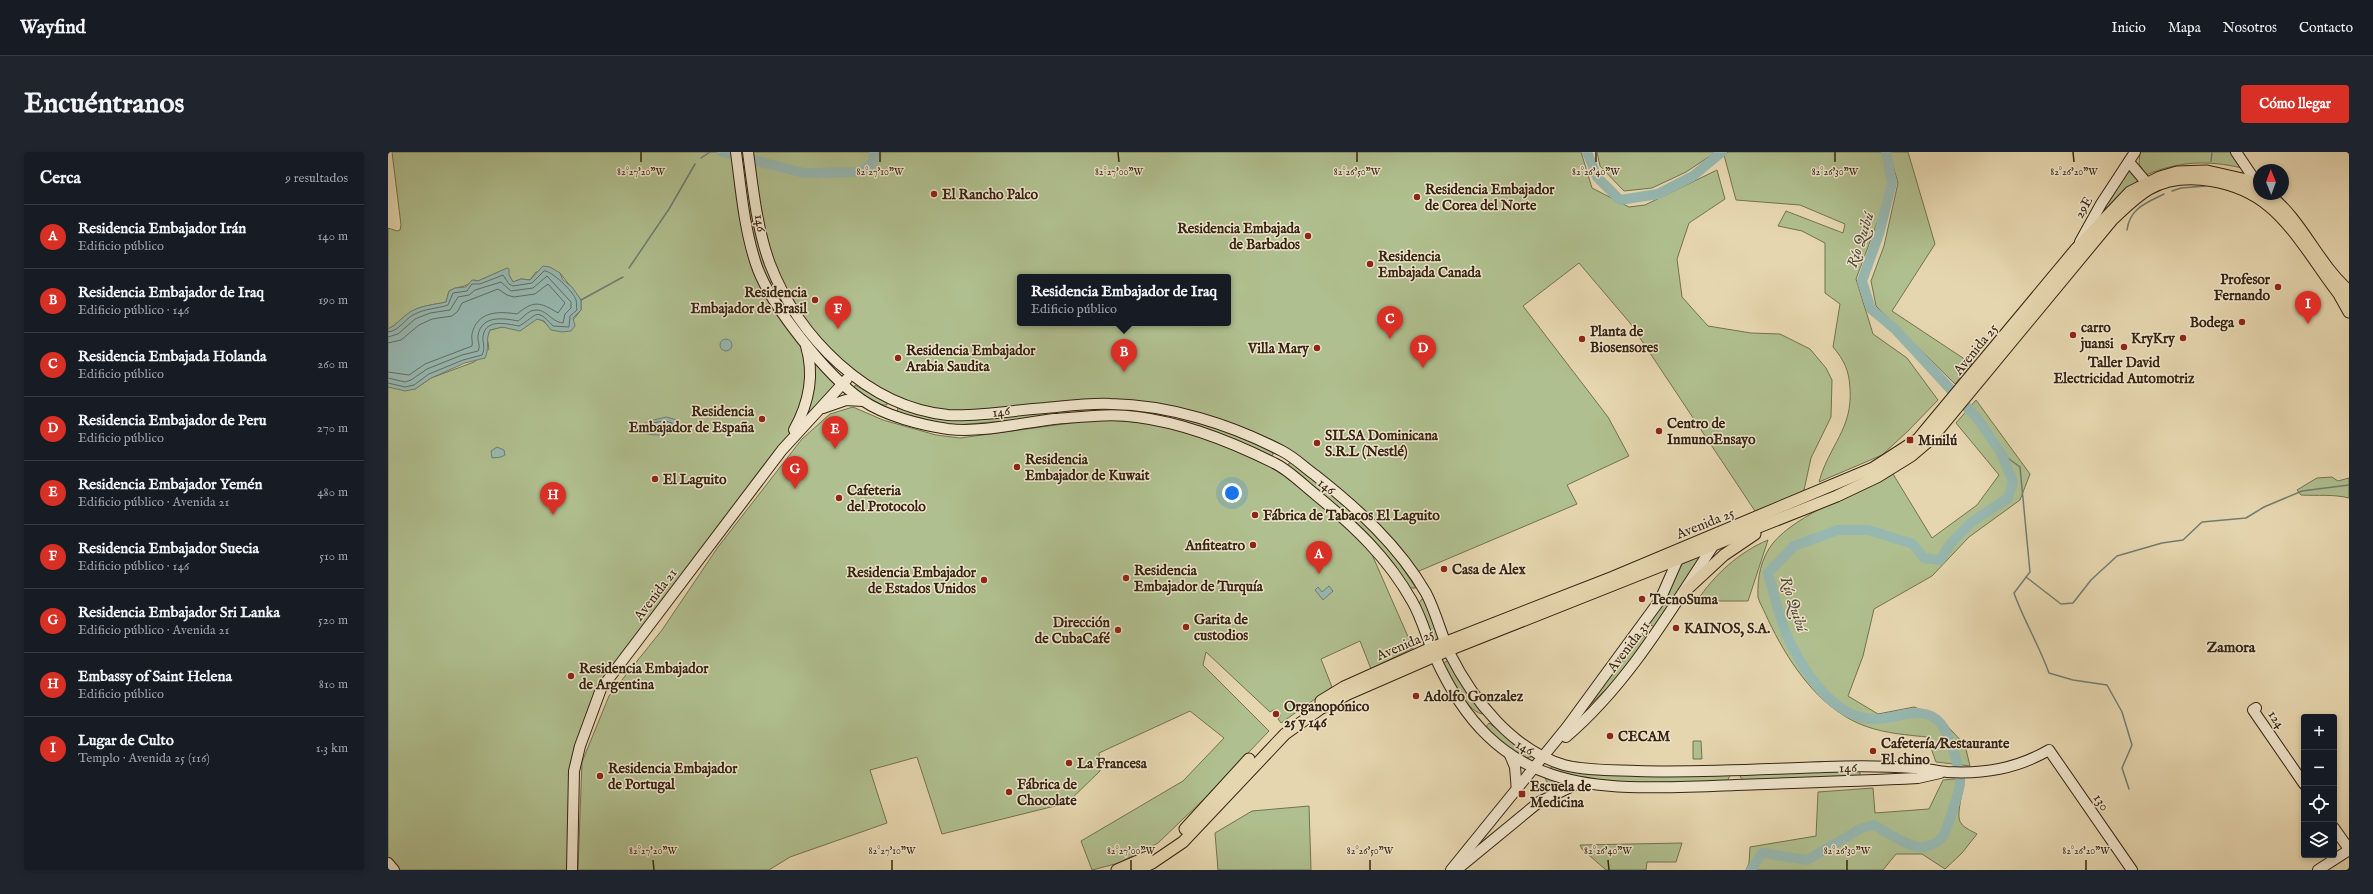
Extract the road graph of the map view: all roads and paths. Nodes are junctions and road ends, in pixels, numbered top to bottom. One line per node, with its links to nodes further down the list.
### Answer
1 (736, 152): 14 (main road, 146)
2 (748, 152): 15 (main road, 146)
3 (2135, 152): 5 (main road, 29E)
4 (2236, 152): 6 (main road)
5 (2129, 162): 8 (main road); 10 (main road, 29E)
6 (2253, 177)
7 (2253, 183): 8 (main road, Avenida 25)
8 (2148, 186): 10 (main road, Avenida 25); 11 (main road); 17 (main road, Avenida 25)
9 (2274, 200): 11 (main road)
10 (2076, 249): 17 (main road, Avenida 25)
11 (2344, 292): 12 (main road); 13 (main road)
12 (2349, 301)
13 (2349, 312)
14 (804, 342): 16 (main road, 146); 25 (main road)
15 (851, 375): 16 (main road, Avenida 21); 19 (main road, 146)
16 (842, 384): 18 (main road, 146); 20 (main road, Avenida 21)
17 (1968, 389): 21 (main road, Avenida 25)
18 (864, 401): 20 (main road); 23 (main road, 146)
19 (894, 402): 22 (main road, 146); 23 (main road)
20 (821, 409): 25 (main road, Avenida 21)
21 (1950, 410): 26 (main road, Avenida 25); 27 (main road, Avenida 25)
22 (1173, 411): 24 (main road); 31 (main road, 146)
23 (888, 413): 24 (main road, 146)
24 (1170, 423): 32 (main road, 146)
25 (782, 450): 52 (main road, Avenida 21)
26 (1796, 512): 28 (main road, Avenida 25); 30 (main road)
27 (1688, 546): 29 (main road); 33 (main road, Avenida 25)
28 (1713, 546): 29 (main road, Avenida 25); 30 (main road, Avenida 31)
29 (1678, 559): 33 (main road, Avenida 25); 39 (main road, Avenida 31)
30 (1684, 592): 39 (main road, Avenida 31)
31 (1426, 594): 32 (main road); 33 (main road, 146)
32 (1412, 601): 34 (main road, 146)
33 (1447, 646): 34 (main road, Avenida 25); 35 (main road, 146)
34 (1433, 652): 37 (main road, 146); 53 (main road, Avenida 25); 54 (main road, Avenida 25)
35 (1487, 709): 37 (main road); 39 (main road, 146)
36 (2255, 709): 44 (main road, 124)
37 (1472, 718): 40 (main road, 146)
38 (2049, 750): 43 (main road, 146); 57 (main road, 130)
39 (1547, 754): 41 (main road, Avenida 31); 42 (main road, 146)
40 (1510, 755): 41 (main road, 146); 47 (main road)
41 (1536, 768): 45 (main road, 146); 47 (main road, Avenida 31)
42 (1735, 770): 43 (main road, 146); 46 (main road)
43 (1946, 772): 46 (main road, 146)
44 (2301, 779)
45 (1579, 783): 46 (main road, 146); 56 (main road)
46 (1736, 785)
47 (1516, 791): 55 (main road, Avenida 31)
48 (2337, 832): 49 (main road)
49 (2349, 850): 58 (main road)
50 (388, 863): 51 (main road)
51 (394, 870)
52 (572, 870)
53 (1117, 870)
54 (1136, 870)
55 (1451, 870)
56 (1456, 870)
57 (2132, 870)
58 (2318, 870)

